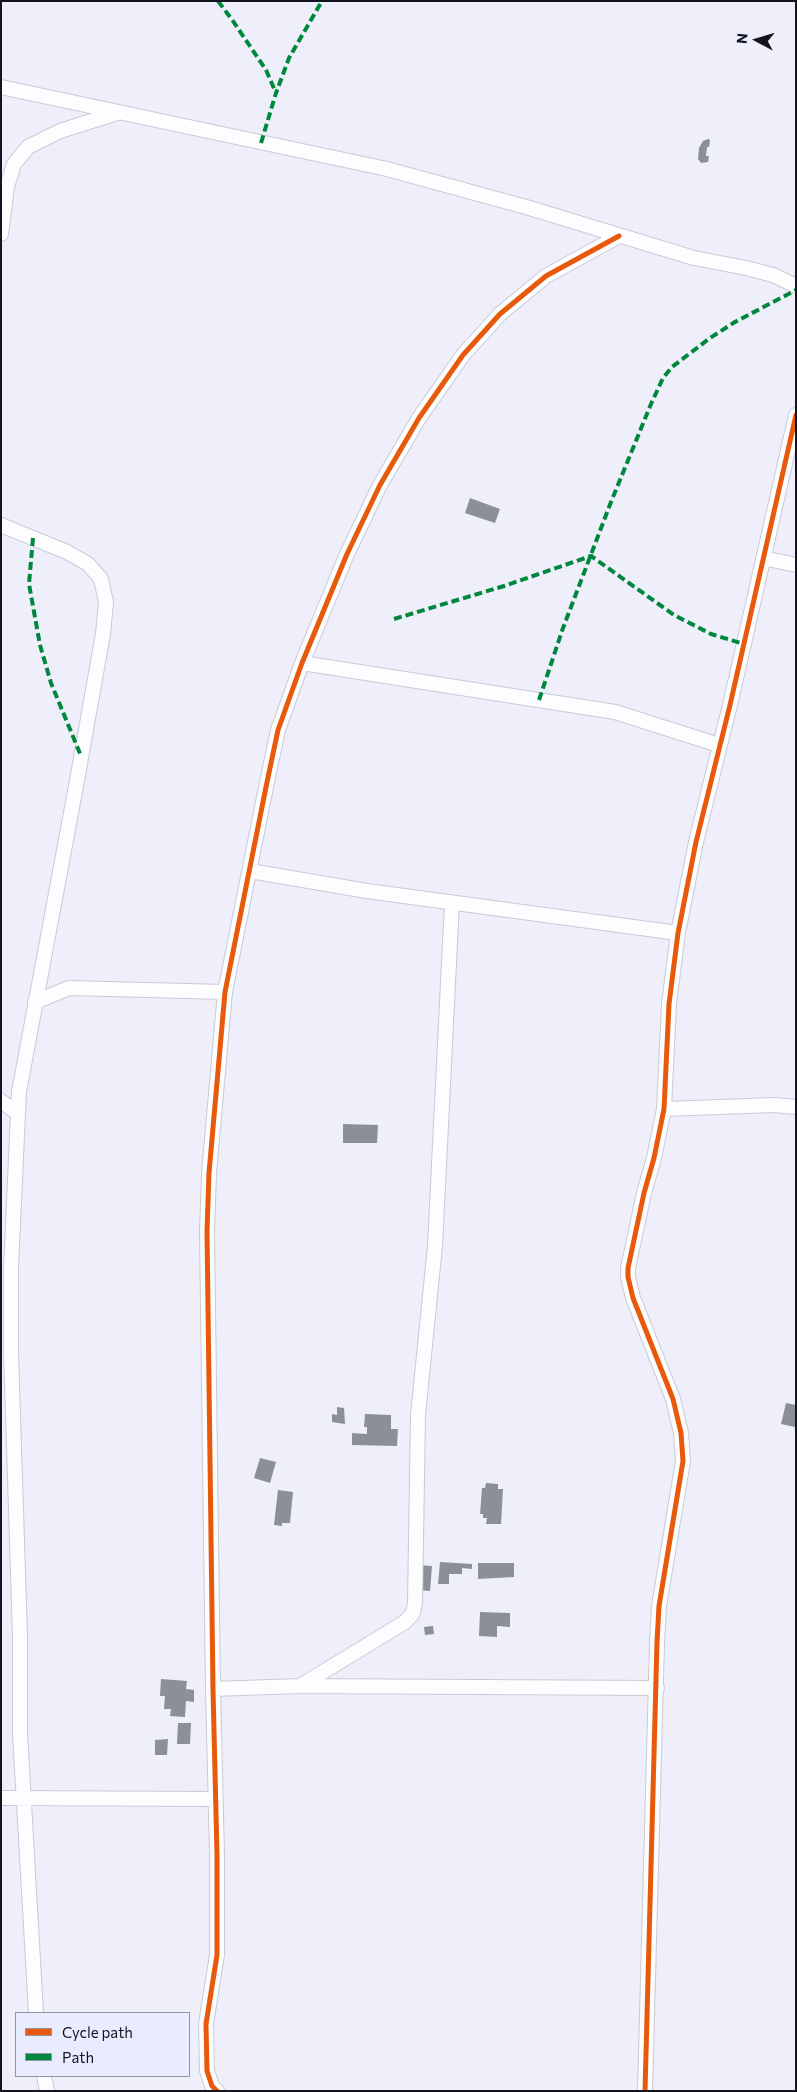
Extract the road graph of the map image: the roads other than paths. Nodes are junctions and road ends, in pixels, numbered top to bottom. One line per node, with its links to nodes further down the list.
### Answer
1 (1, 87): 2 (street)
2 (119, 113): 3 (street); 4 (street)
3 (1, 234)
4 (620, 236): 5 (street); 10 (street)
5 (796, 286)
6 (796, 415): 8 (street)
7 (1, 525): 16 (street)
8 (763, 558): 9 (street); 11 (street)
9 (796, 565)
10 (302, 663): 11 (street); 12 (street)
11 (719, 745): 14 (street)
12 (250, 871): 13 (street); 15 (street)
13 (452, 902): 14 (street); 21 (street)
14 (678, 933): 19 (street)
15 (225, 992): 16 (street); 23 (street)
16 (34, 1002): 20 (street)
17 (1, 1101): 20 (street)
18 (796, 1107): 19 (street)
19 (664, 1109): 22 (street)
20 (18, 1113): 25 (street)
21 (300, 1686): 22 (street); 23 (street)
22 (657, 1688): 31 (street)
23 (213, 1689): 26 (street)
24 (1, 1798): 25 (street)
25 (23, 1798): 26 (street); 27 (street)
26 (215, 1799): 30 (street)
27 (36, 2012)
28 (44, 2077): 29 (street)
29 (46, 2091)
30 (218, 2091)
31 (646, 2091)

